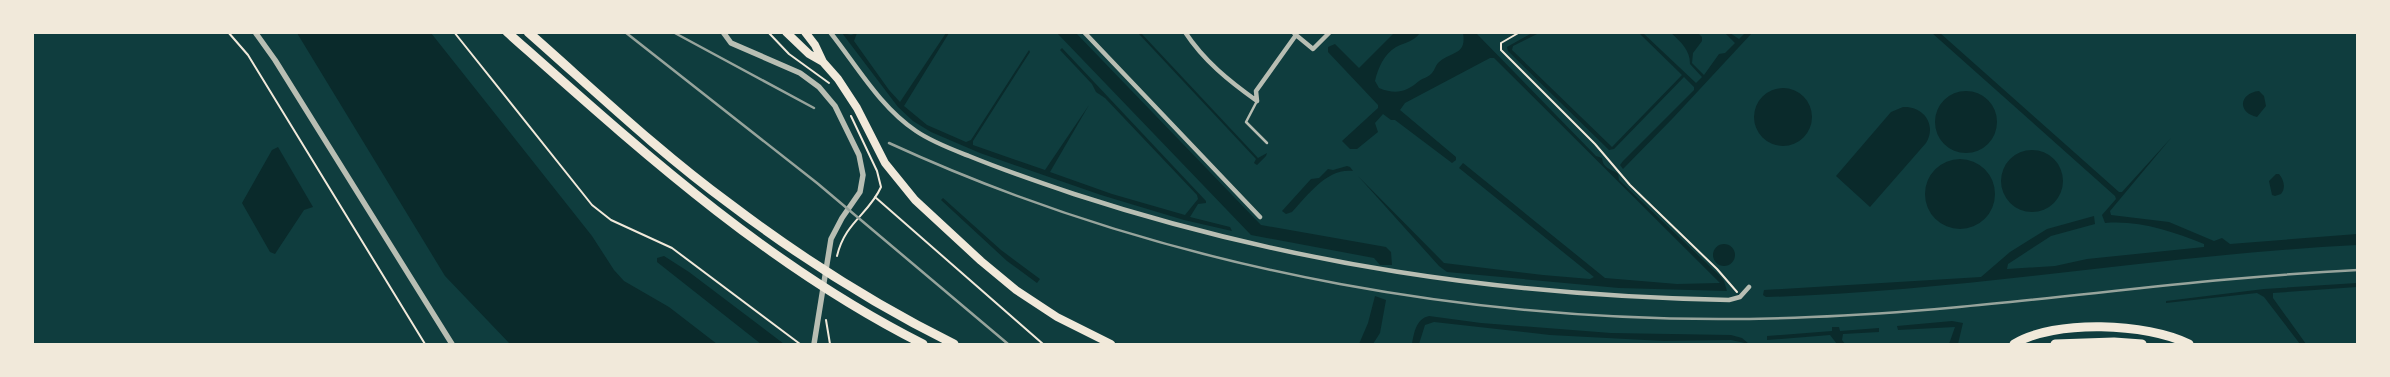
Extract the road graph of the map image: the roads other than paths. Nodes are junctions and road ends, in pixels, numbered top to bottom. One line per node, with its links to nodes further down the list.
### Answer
1 (255, 32): 17 (street)
2 (507, 32): 19 (highway)
3 (528, 32): 20 (highway)
4 (723, 32): 18 (street)
5 (786, 32): 12 (main road)
6 (805, 32): 12 (main road)
7 (830, 32): 16 (street)
8 (1084, 32): 15 (street)
9 (1185, 32): 13 (street)
10 (1330, 32): 11 (street)
11 (1295, 34): 13 (street)
12 (824, 62): 21 (main road)
13 (1257, 100): 14 (lane)
14 (1267, 143)
15 (1260, 217)
16 (1749, 287)
17 (452, 344)
18 (814, 344)
19 (923, 344)
20 (954, 344)
21 (1111, 344)
22 (2014, 344): 26 (highway)
23 (2055, 344): 24 (highway)
24 (2066, 344): 25 (highway)
25 (2142, 344)
26 (2189, 344)

